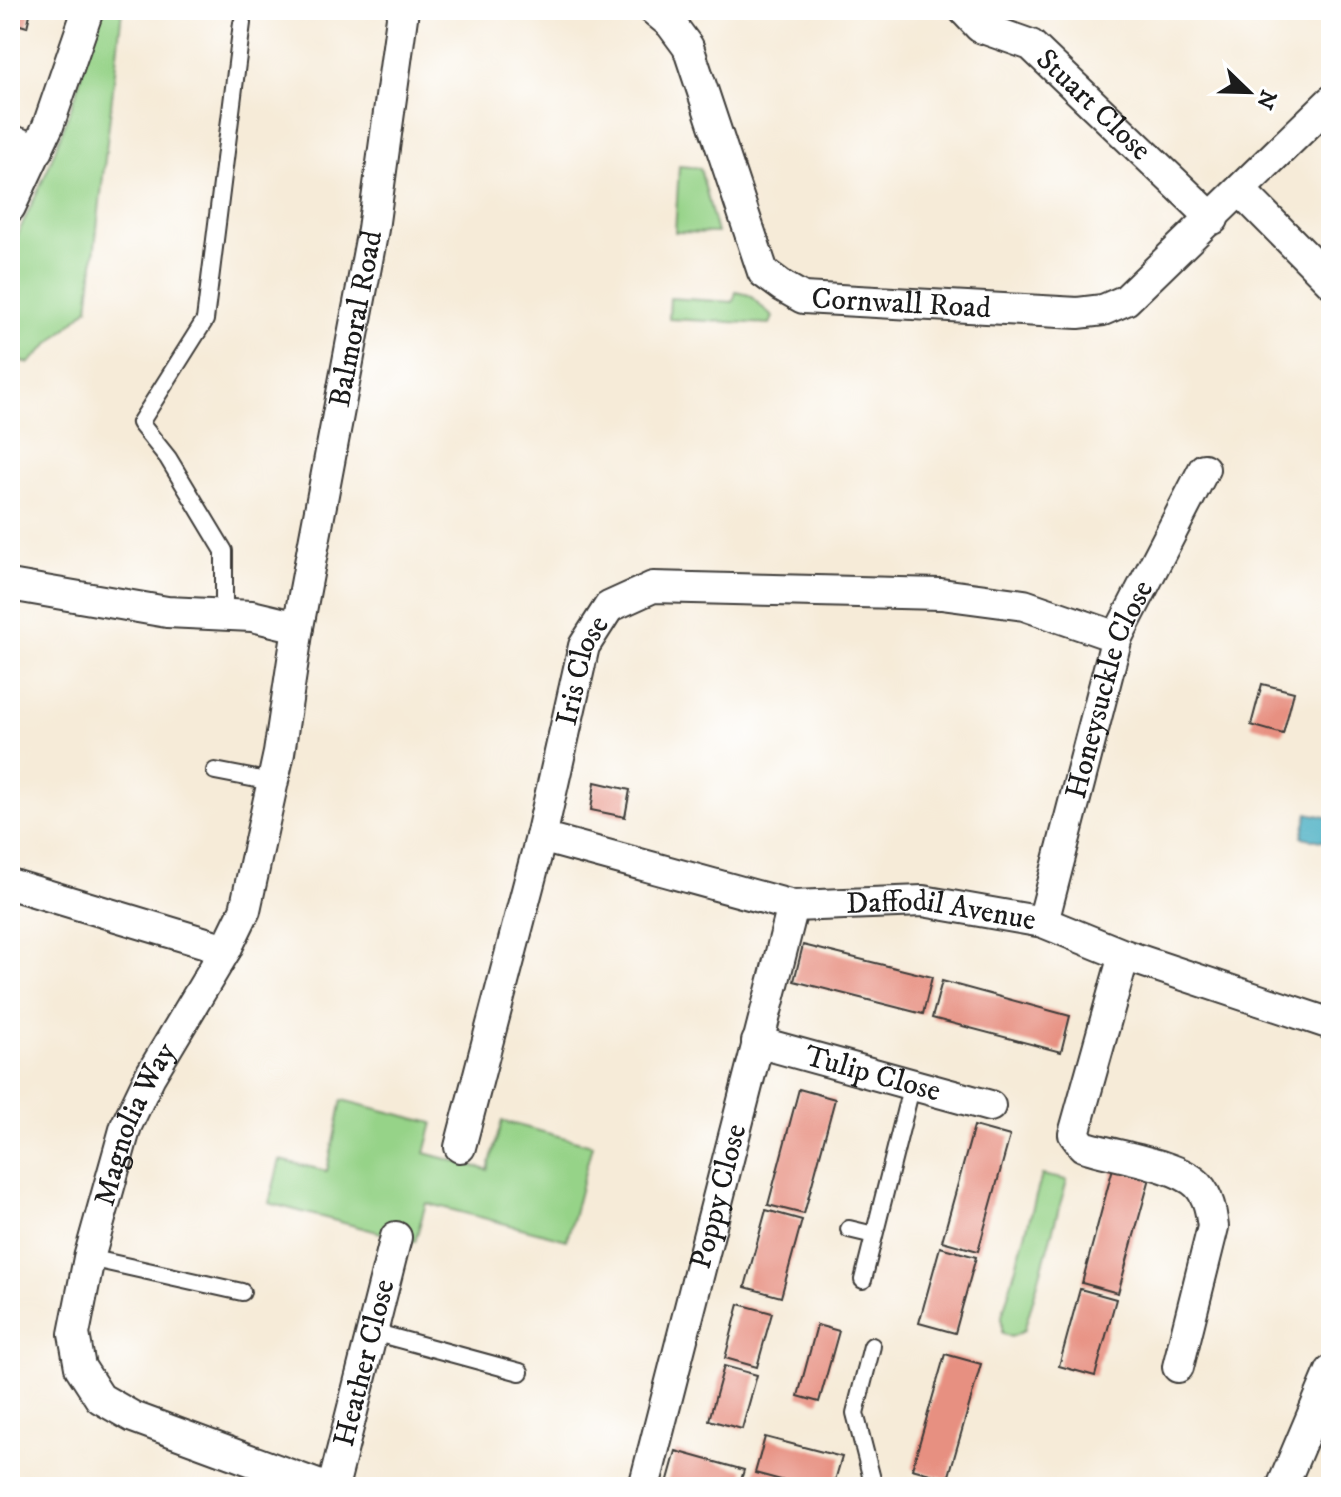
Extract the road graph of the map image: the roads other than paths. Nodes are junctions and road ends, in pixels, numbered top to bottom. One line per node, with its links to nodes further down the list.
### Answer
1 (88, 10): 7 (street)
2 (403, 10): 15 (street, Balmoral Road)
3 (654, 10): 10 (street, Cornwall Road)
4 (964, 10): 10 (street, Stuart Close)
5 (242, 23): 14 (lane)
6 (1331, 101): 8 (street, Cornwall Road)
7 (24, 145): 9 (street)
8 (1241, 191): 10 (street, Cornwall Road); 11 (street)
9 (10, 207)
10 (1213, 219)
11 (1331, 282)
12 (1204, 469): 16 (street, Honeysuckle Close)
13 (10, 585): 14 (street)
14 (224, 616): 15 (street)
15 (298, 627): 18 (street, Magnolia Way)
16 (1117, 637): 19 (street, Iris Close); 22 (street, Honeysuckle Close)
17 (215, 771): 18 (lane)
18 (272, 782): 23 (street, Magnolia Way)
19 (541, 837): 21 (street, Daffodil Avenue); 29 (street, Iris Close)
20 (10, 884): 23 (street)
21 (793, 906): 22 (street, Daffodil Avenue); 26 (street, Poppy Close)
22 (1043, 922): 24 (street, Daffodil Avenue)
23 (226, 949): 33 (street, Magnolia Way)
24 (1124, 955): 25 (street, Daffodil Avenue); 38 (street)
25 (1331, 1024)
26 (757, 1042): 27 (street, Tulip Close); 43 (street, Poppy Close)
27 (912, 1084): 28 (street, Tulip Close); 31 (lane)
28 (990, 1106)
29 (460, 1147)
30 (849, 1229): 31 (lane)
31 (874, 1235): 34 (lane)
32 (396, 1237): 36 (street, Heather Close)
33 (89, 1258): 35 (lane); 41 (street, Magnolia Way)
34 (863, 1280)
35 (242, 1292)
36 (373, 1332): 40 (lane); 42 (street, Heather Close)
37 (872, 1346): 44 (lane)
38 (1178, 1367)
39 (1331, 1371): 45 (street)
40 (520, 1372)
41 (323, 1487)
42 (333, 1487)
43 (644, 1487)
44 (874, 1487)
45 (1282, 1487)

